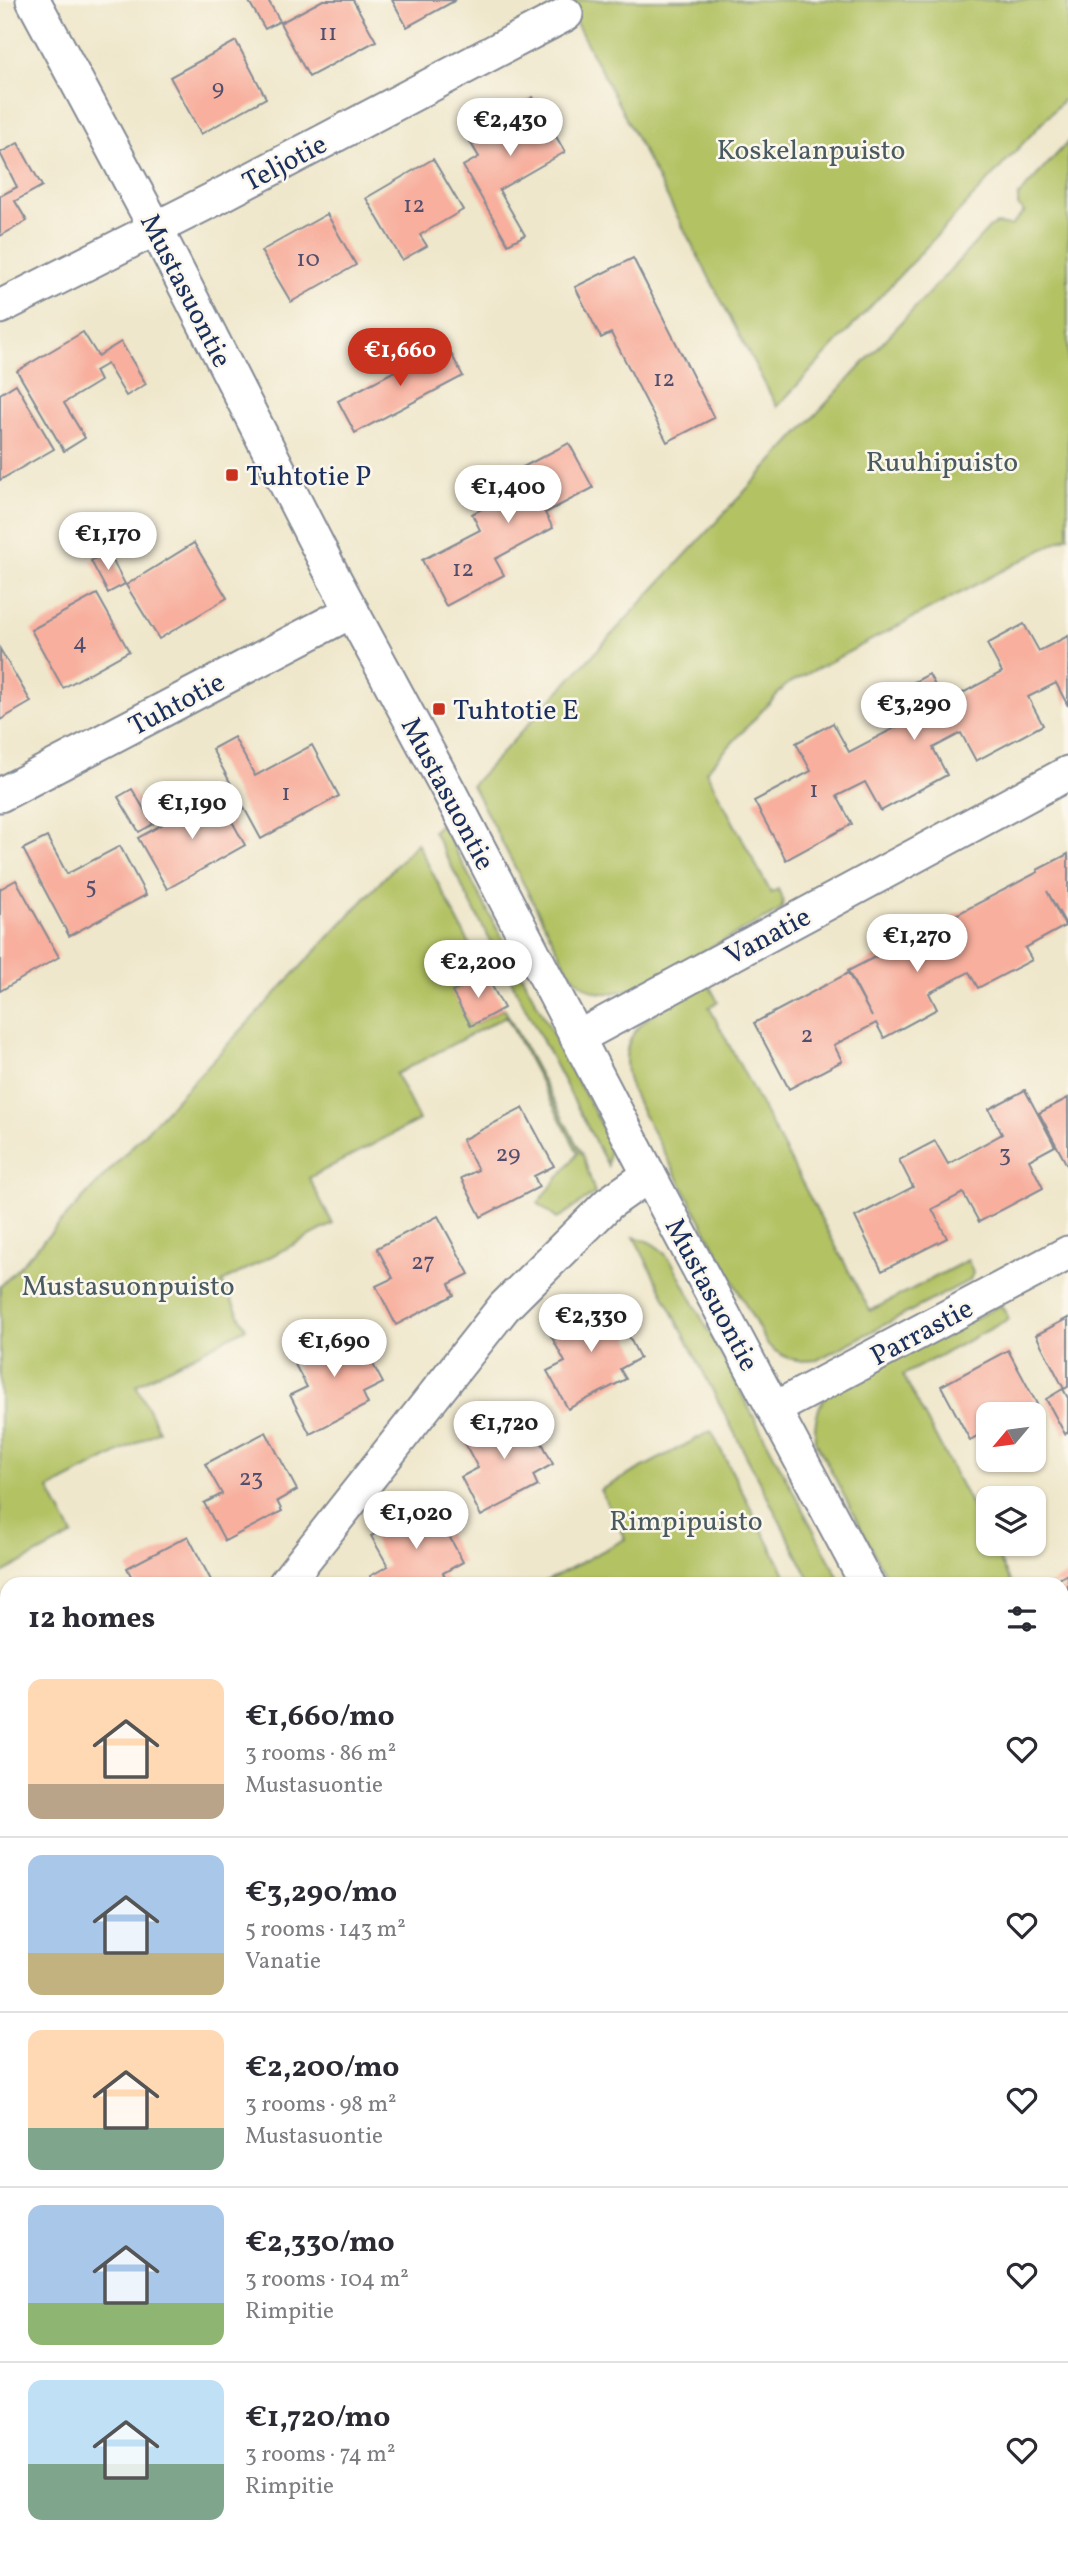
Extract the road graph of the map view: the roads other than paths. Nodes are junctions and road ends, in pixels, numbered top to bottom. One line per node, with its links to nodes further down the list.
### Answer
1 (33, 0): 3 (street, Mustasuontie)
2 (566, 14): 3 (street, Teljotie)
3 (156, 229): 4 (street, Teljotie); 5 (street, Mustasuontie)
4 (0, 307)
5 (352, 611): 7 (street, Tuhtotie); 8 (street, Mustasuontie)
6 (1068, 773): 8 (street, Vanatie)
7 (0, 794)
8 (577, 1038): 9 (street, Mustasuontie)
9 (649, 1175): 11 (street, Mustasuontie); 12 (street)
10 (1068, 1253): 11 (street, Parrastie)
11 (774, 1409): 13 (street, Mustasuontie)
12 (291, 1577)
13 (863, 1577)

